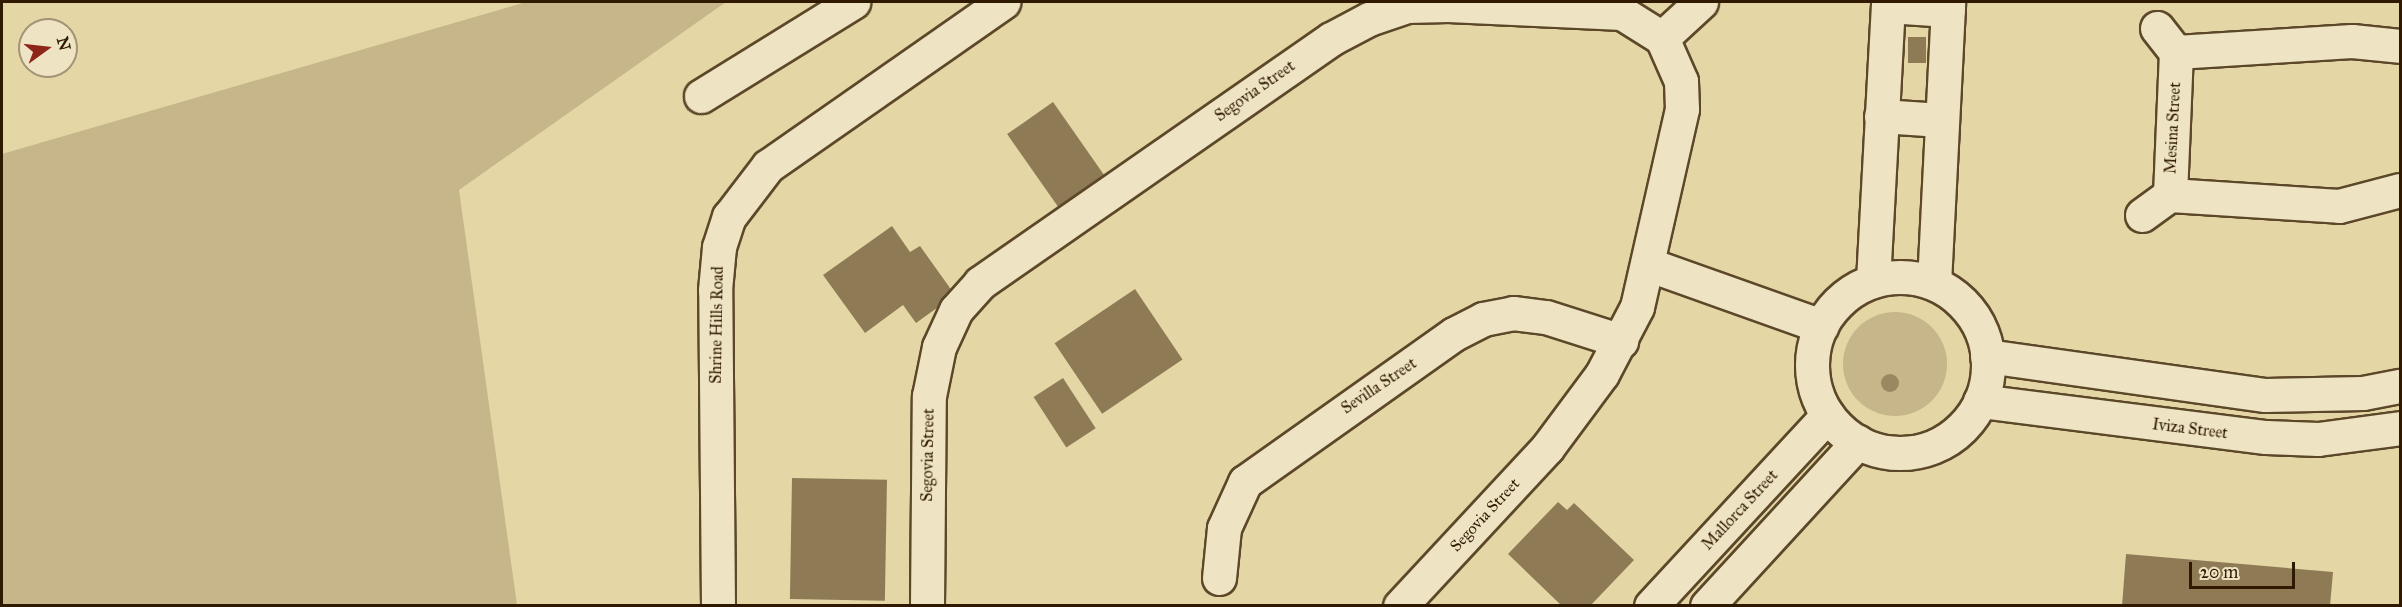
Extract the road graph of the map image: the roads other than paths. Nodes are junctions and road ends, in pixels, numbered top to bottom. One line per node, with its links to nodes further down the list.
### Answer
1 (853, 2): 8 (street)
2 (1003, 2): 26 (street, Shrine Hills Road)
3 (1701, 2): 6 (street)
4 (1888, 4): 5 (street); 9 (street)
5 (1948, 6): 10 (street)
6 (1662, 38): 14 (street, Segovia Street); 27 (street, Segovia Street)
7 (2400, 46): 12 (street, Mesina Street)
8 (701, 96)
9 (1881, 116): 10 (street); 15 (street)
10 (1941, 120): 16 (street)
11 (2400, 190): 12 (street, Mesina Street)
12 (2170, 195): 13 (street)
13 (2142, 215)
14 (1650, 265): 17 (street); 18 (street, Segovia Street)
15 (1873, 281): 16 (street); 17 (street)
16 (1934, 283): 19 (street)
17 (1821, 326): 22 (street)
18 (1621, 341): 25 (street, Sevilla Street); 28 (street, Segovia Street)
19 (1988, 356): 20 (street); 21 (street)
20 (2400, 386)
21 (1980, 401): 23 (street, Iviza Street); 24 (street)
22 (1828, 415): 24 (street); 29 (street, Mallorca Street)
23 (2400, 428)
24 (1858, 442): 30 (street)
25 (1219, 578)
26 (718, 606)
27 (927, 606)
28 (1400, 606)
29 (1651, 606)
30 (1707, 606)

